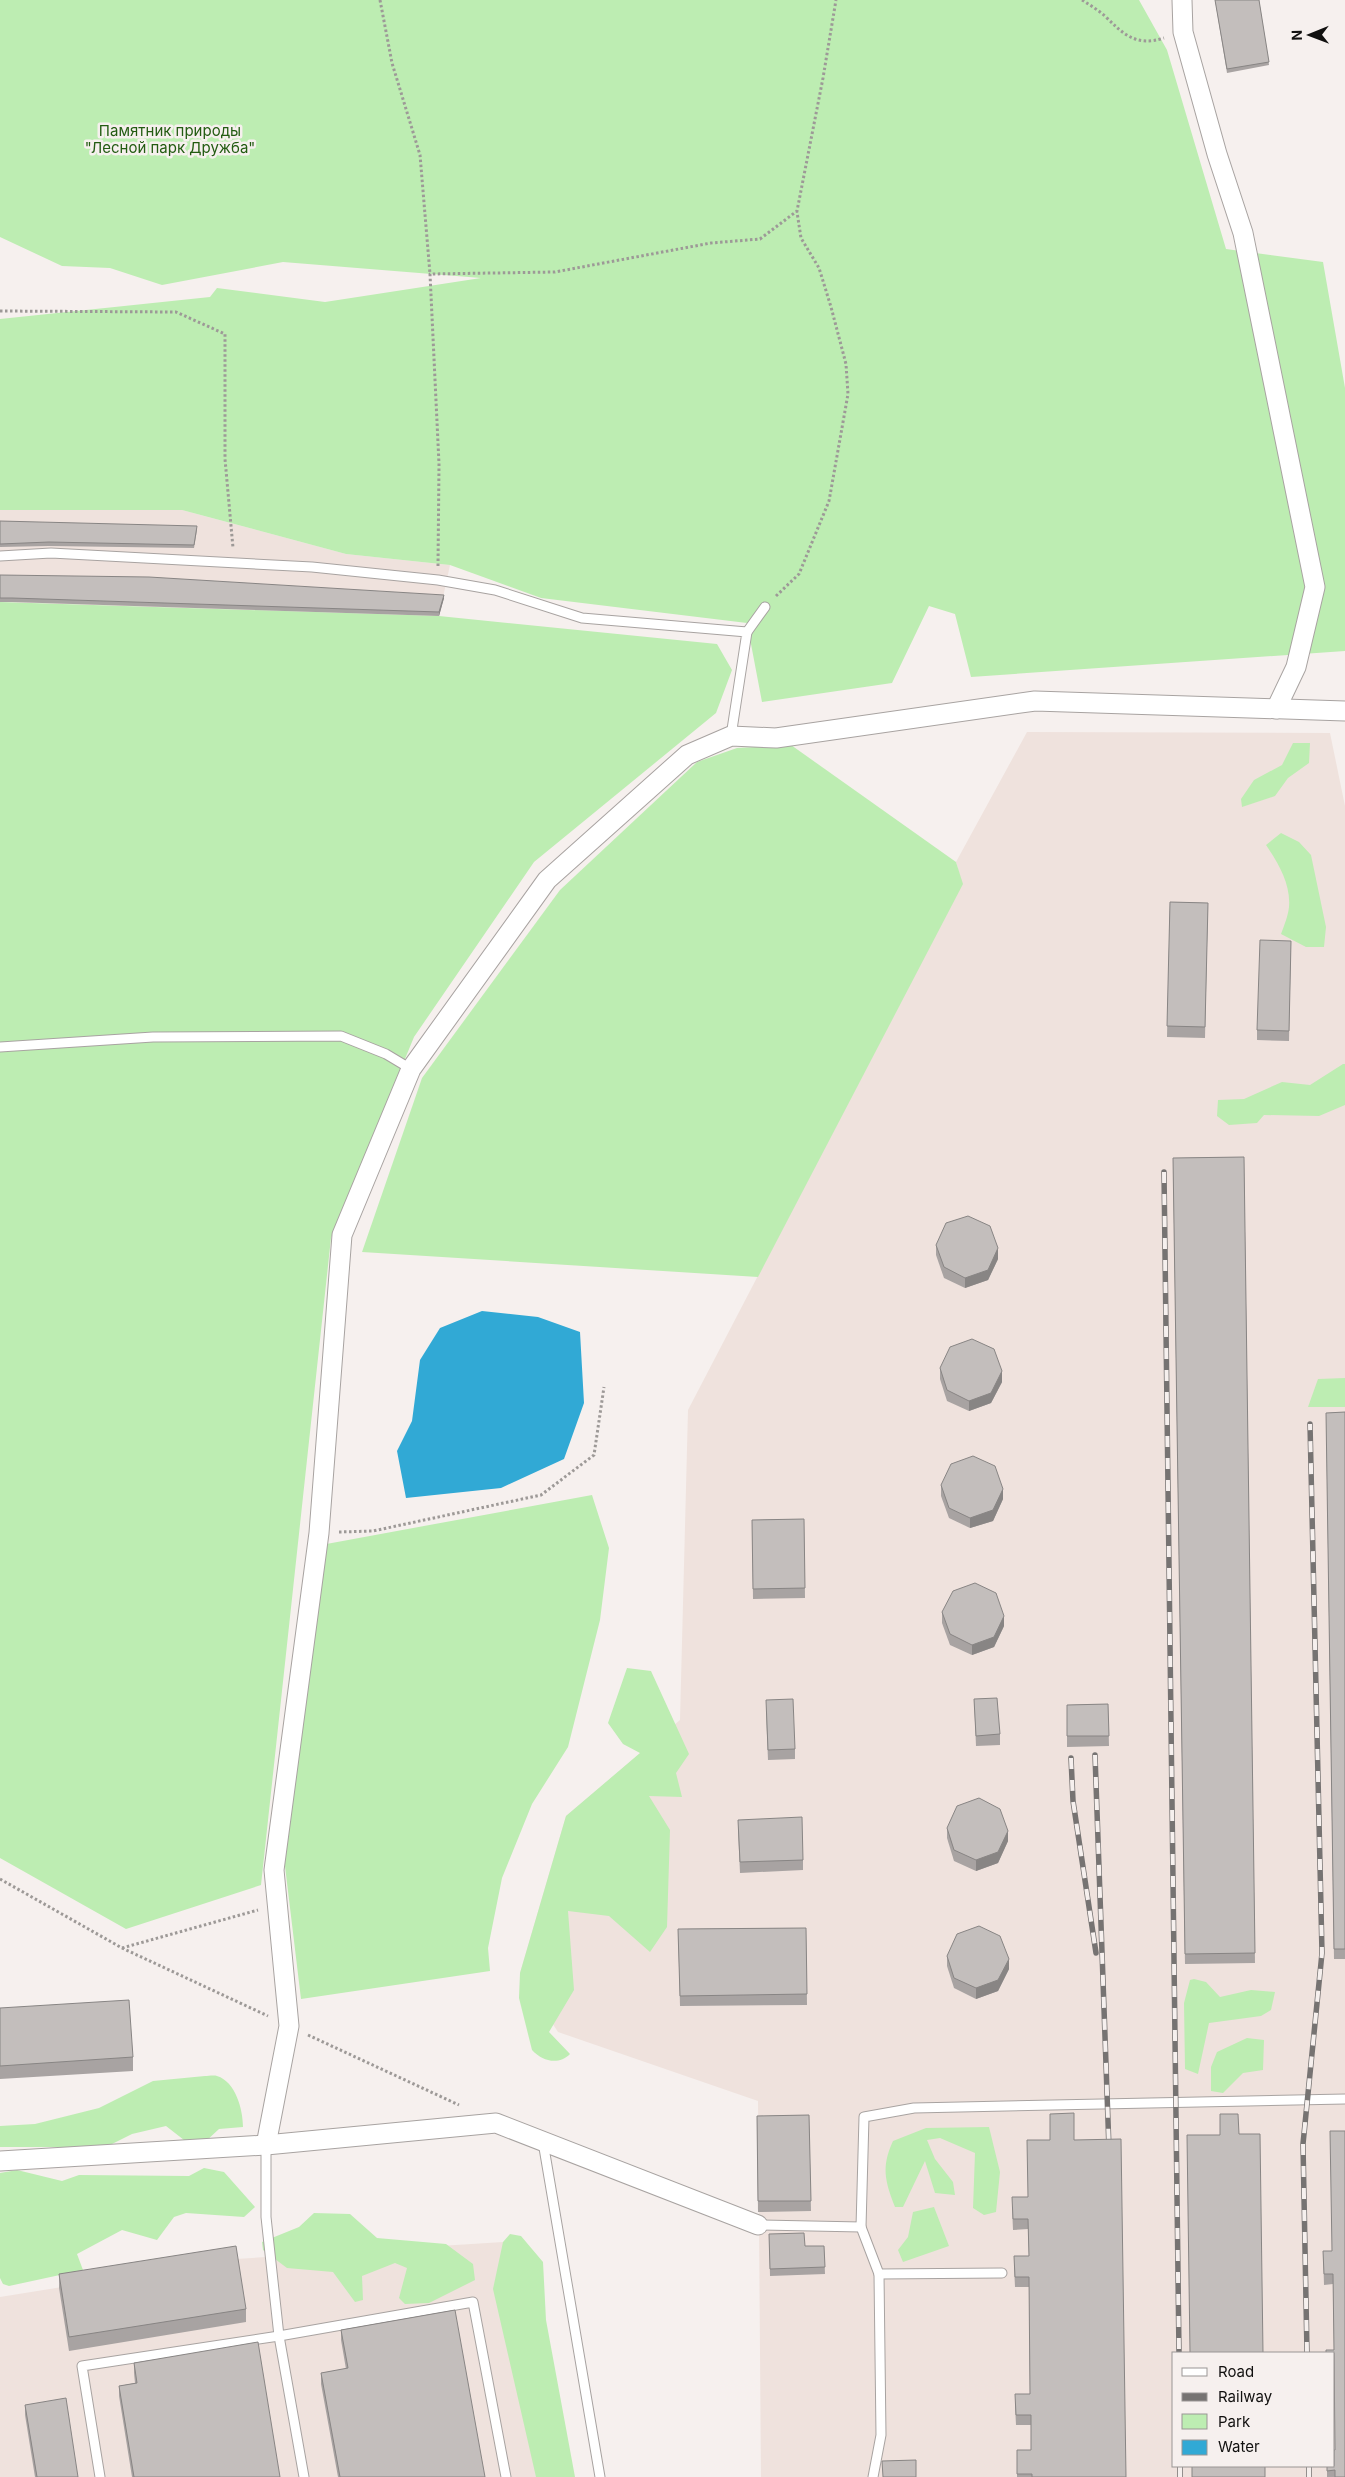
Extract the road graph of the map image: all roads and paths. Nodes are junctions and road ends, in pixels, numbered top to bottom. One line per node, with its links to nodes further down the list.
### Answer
1 (380, 0): 7 (path)
2 (836, 0): 6 (path)
3 (1082, 0): 5 (path)
4 (1182, 0): 5 (street)
5 (1183, 32): 14 (street)
6 (797, 211): 7 (path); 12 (path)
7 (430, 274): 11 (path)
8 (0, 311): 10 (path)
9 (0, 556): 10 (lane)
10 (233, 564): 11 (lane)
11 (438, 580): 13 (lane)
12 (765, 607): 13 (lane)
13 (748, 632): 16 (lane)
14 (1276, 709): 15 (street); 16 (street)
15 (1345, 711)
16 (731, 736): 18 (street)
17 (0, 1047): 18 (lane)
18 (411, 1070): 20 (street)
19 (604, 1387): 20 (path)
20 (319, 1533): 22 (street)
21 (0, 1879): 23 (path)
22 (277, 1897): 23 (path); 24 (street)
23 (122, 1948): 24 (path)
24 (289, 2026): 26 (path); 28 (street)
25 (1345, 2098): 31 (lane)
26 (460, 2106)
27 (543, 2142): 28 (street); 30 (street); 38 (lane)
28 (266, 2145): 29 (street); 34 (lane)
29 (0, 2161)
30 (758, 2225): 31 (lane)
31 (860, 2227): 33 (lane)
32 (1002, 2273): 33 (lane)
33 (879, 2274): 39 (lane)
34 (280, 2336): 35 (lane); 36 (lane); 37 (lane)
35 (100, 2477)
36 (304, 2477)
37 (506, 2477)
38 (600, 2477)
39 (873, 2477)

